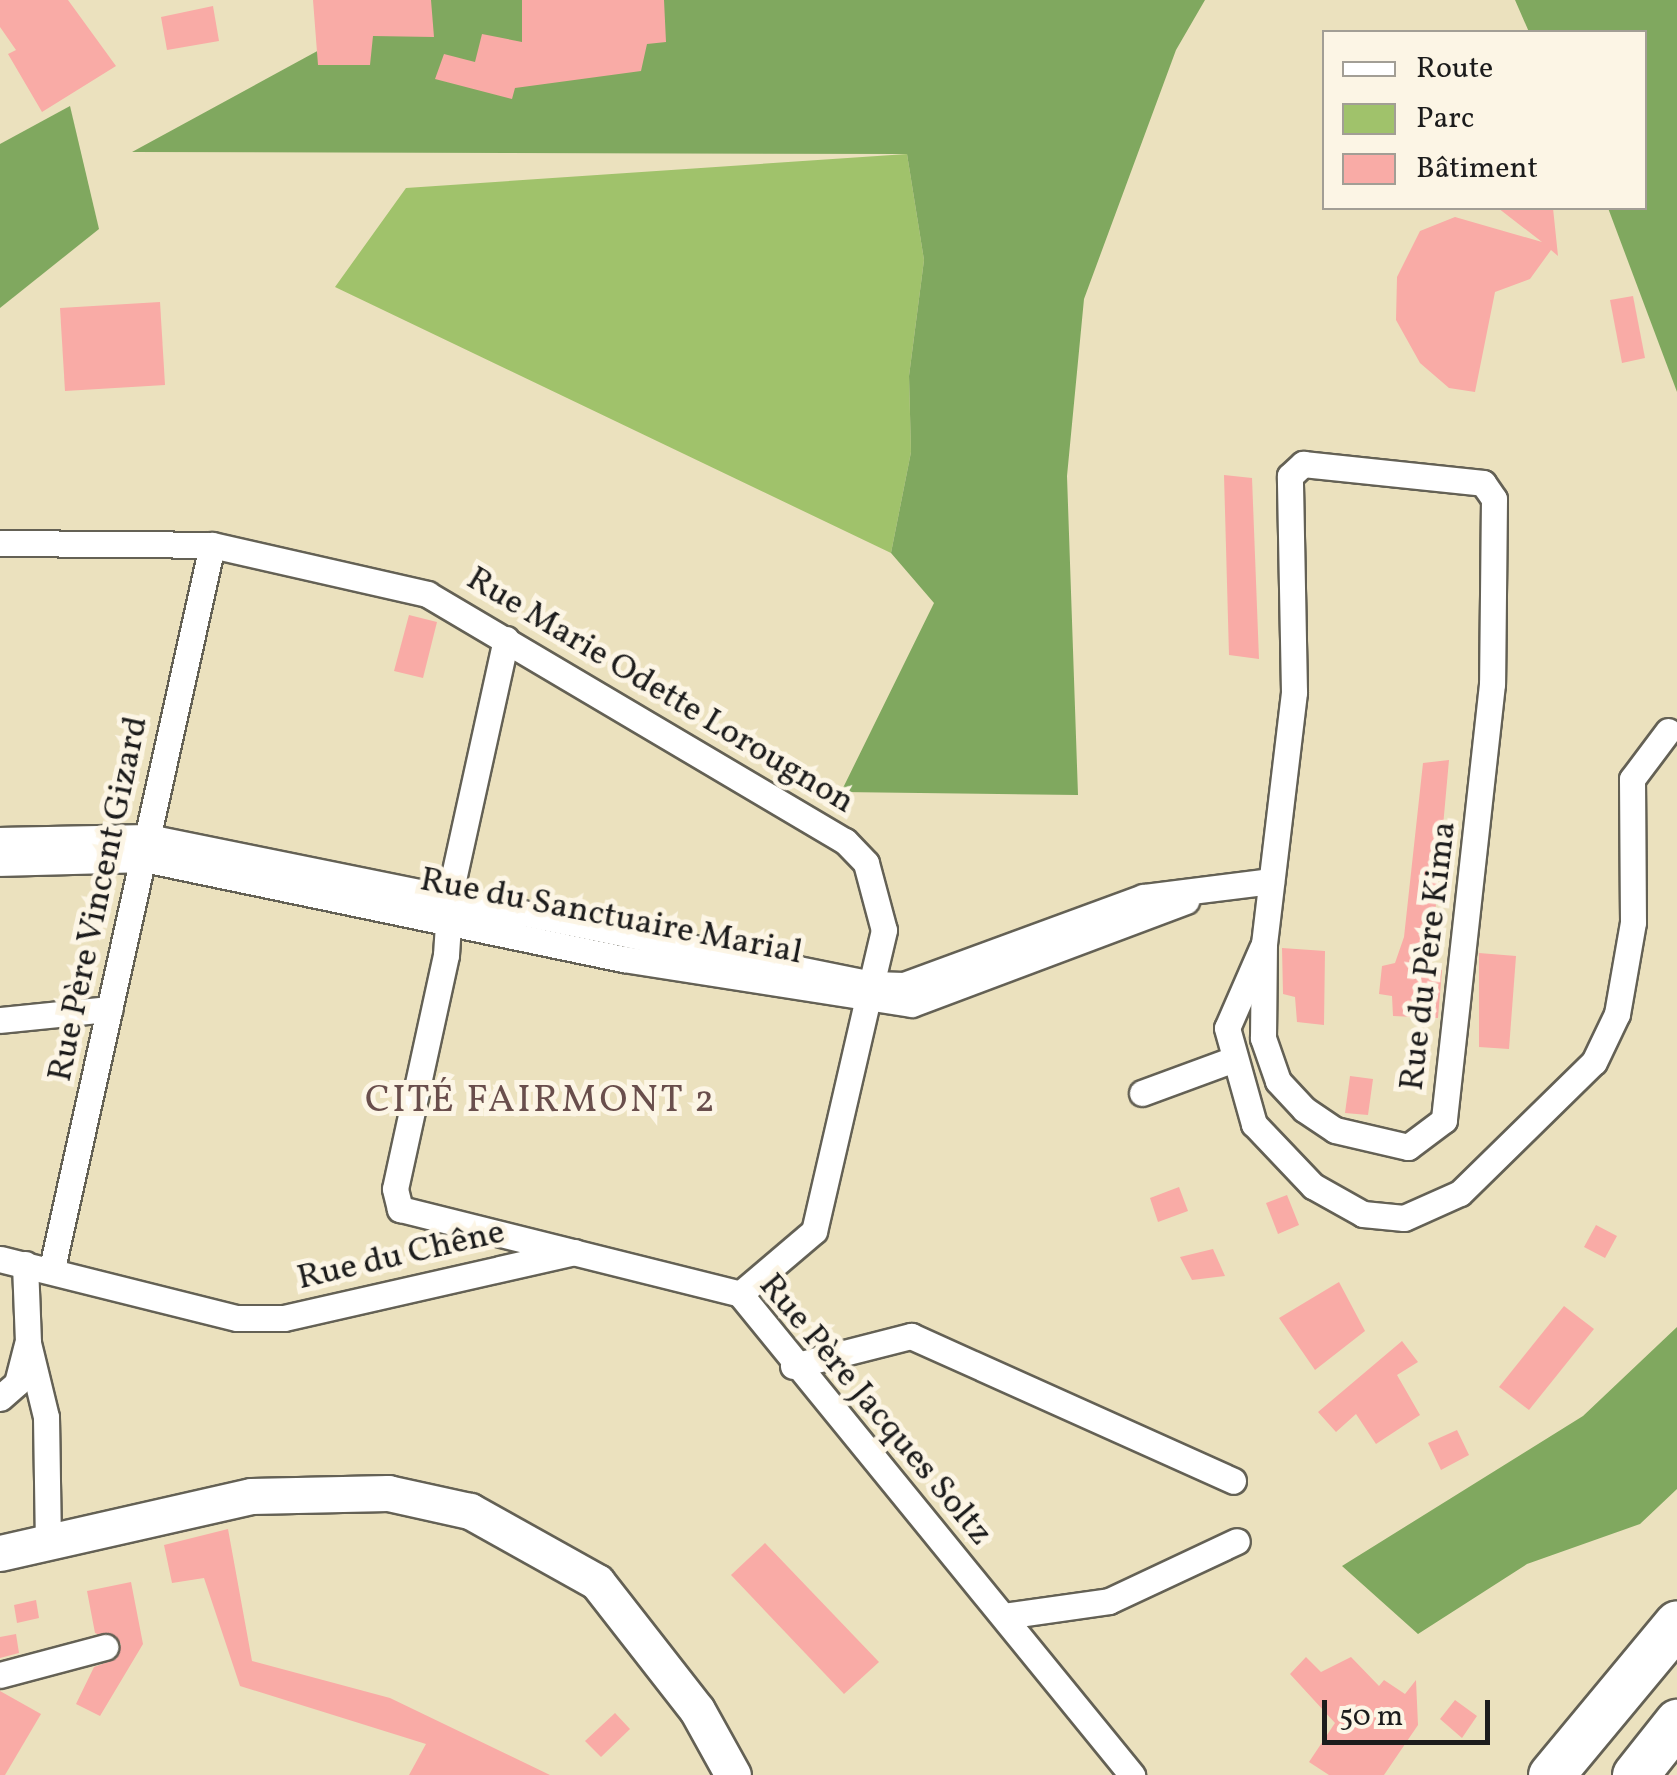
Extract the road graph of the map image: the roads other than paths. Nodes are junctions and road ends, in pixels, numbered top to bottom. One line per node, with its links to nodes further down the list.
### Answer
1 (0, 543): 2 (street, Rue Marie Odette Lorougnon)
2 (212, 544): 3 (street, Rue Marie Odette Lorougnon); 6 (street, Rue Père Vincent Gizard)
3 (506, 639): 9 (street, Rue Père Jacques Soltz); 14 (street, Rue Marie Odette Lorougnon)
4 (1668, 730): 17 (street)
5 (0, 840): 6 (street, Rue du Sanctuaire Marial)
6 (146, 848): 7 (street, Rue du Sanctuaire Marial); 9 (street, Rue du Sanctuaire Marial); 10 (street, Rue du Sanctuaire Marial); 15 (street, Rue Père Vincent Gizard)
7 (0, 863)
8 (1271, 881): 12 (street, Rue du Père Kima); 12 (street, Rue du Père Kima); 14 (street, Rue du Sanctuaire Marial)
9 (450, 893): 10 (street, Rue Père Jacques Soltz); 11 (street, Rue du Sanctuaire Marial)
10 (446, 921): 13 (street, Rue du Sanctuaire Marial); 19 (street, Rue Père Jacques Soltz)
11 (632, 933): 13 (street); 14 (street, Rue du Sanctuaire Marial)
12 (1264, 944): 17 (street)
13 (624, 959): 14 (street, Rue du Sanctuaire Marial)
14 (870, 993): 22 (street, Rue Marie Odette Lorougnon)
15 (109, 1009): 16 (street); 21 (street, Rue Père Vincent Gizard)
16 (0, 1020)
17 (1229, 1061): 18 (street)
18 (1142, 1093)
19 (584, 1249): 21 (street, Rue du Chêne); 22 (street, Rue Père Jacques Soltz)
20 (13, 1262): 21 (street, Rue du Chêne); 23 (street)
21 (52, 1268)
22 (740, 1294): 24 (street, Rue Père Jacques Soltz)
23 (28, 1343): 25 (street); 28 (street)
24 (793, 1366): 26 (street); 30 (street, Rue Père Jacques Soltz)
25 (0, 1398)
26 (1234, 1480)
27 (1237, 1542): 30 (street)
28 (48, 1543): 29 (street); 35 (street)
29 (0, 1553)
30 (1004, 1616): 36 (street, Rue Père Jacques Soltz)
31 (1677, 1623): 37 (highway)
32 (105, 1647): 33 (street)
33 (0, 1675)
34 (1677, 1722): 38 (highway)
35 (733, 1775)
36 (1132, 1775)
37 (1551, 1775)
38 (1634, 1775)

